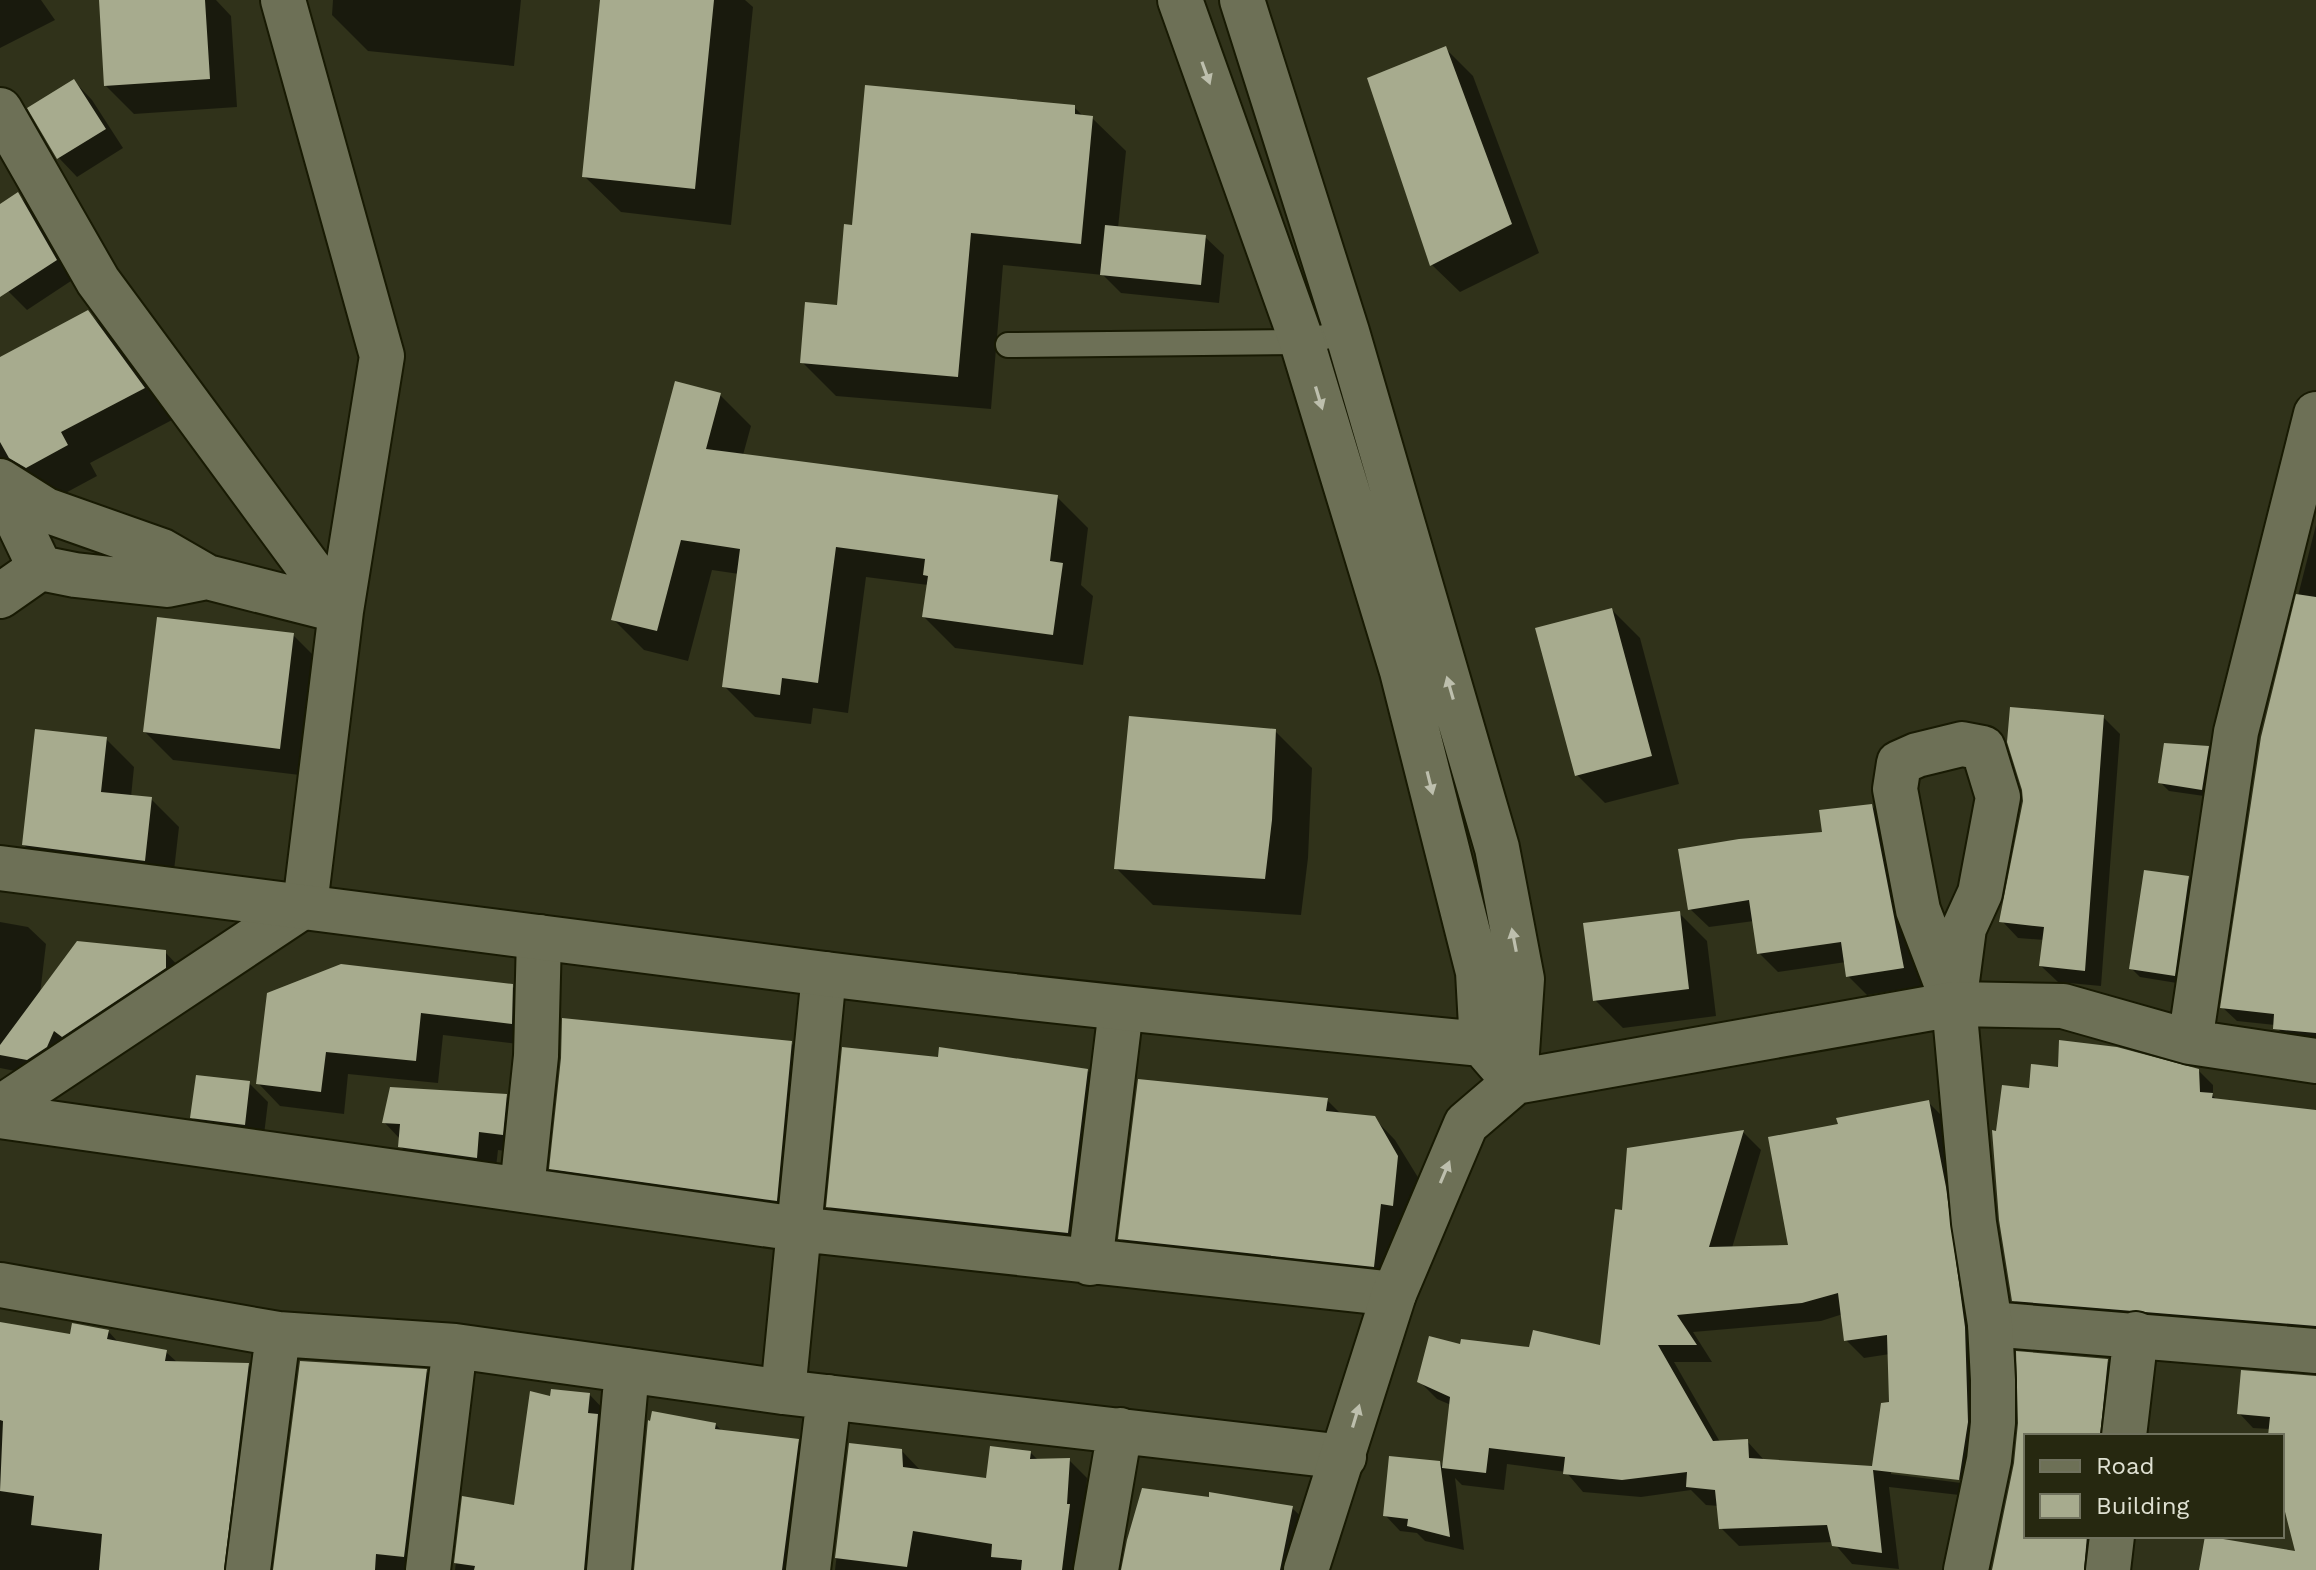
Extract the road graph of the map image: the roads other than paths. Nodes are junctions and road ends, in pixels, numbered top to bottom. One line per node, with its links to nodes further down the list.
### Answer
1 (283, 0): 13 (street)
2 (1180, 0): 6 (street, one-way to 6)
3 (1242, 0): 5 (street)
4 (2, 117): 13 (street)
5 (1347, 332): 6 (lane); 23 (street, one-way to 5)
6 (1302, 342): 7 (lane); 21 (street, one-way to 21)
7 (1008, 345)
8 (2316, 414): 20 (street)
9 (0, 482): 10 (street); 11 (street)
10 (40, 568): 11 (street); 12 (street)
11 (207, 577): 13 (street)
12 (0, 596)
13 (341, 611): 15 (street)
14 (0, 868): 15 (street)
15 (305, 905): 16 (street); 24 (street)
16 (539, 937): 17 (street); 26 (street)
17 (824, 974): 19 (street); 27 (street)
18 (1954, 1004): 18 (street); 20 (street); 23 (street); 31 (street)
19 (1121, 1009): 21 (street); 28 (street)
20 (2190, 1042): 22 (street)
21 (1482, 1044): 23 (street)
22 (2316, 1061)
23 (1515, 1082): 30 (street, one-way to 23)
24 (0, 1108)
25 (0, 1116): 26 (street)
26 (522, 1189): 27 (street)
27 (798, 1229): 28 (street); 37 (street)
28 (1090, 1263): 30 (street)
29 (0, 1285): 32 (street)
30 (1394, 1294): 41 (street, one-way to 30)
31 (1990, 1324): 33 (street); 49 (street)
32 (278, 1334): 34 (street); 43 (street)
33 (2136, 1334): 35 (street); 40 (street)
34 (455, 1346): 36 (street); 44 (street)
35 (2316, 1351)
36 (627, 1370): 37 (street); 45 (street)
37 (783, 1392): 38 (street)
38 (829, 1397): 39 (street); 46 (street)
39 (1120, 1430): 41 (street); 47 (street)
40 (2124, 1434)
41 (1344, 1457): 48 (street)
42 (2112, 1538): 50 (street)
43 (248, 1570)
44 (428, 1570)
45 (609, 1570)
46 (808, 1570)
47 (1096, 1570)
48 (1306, 1570)
49 (1966, 1570)
50 (2108, 1570)

